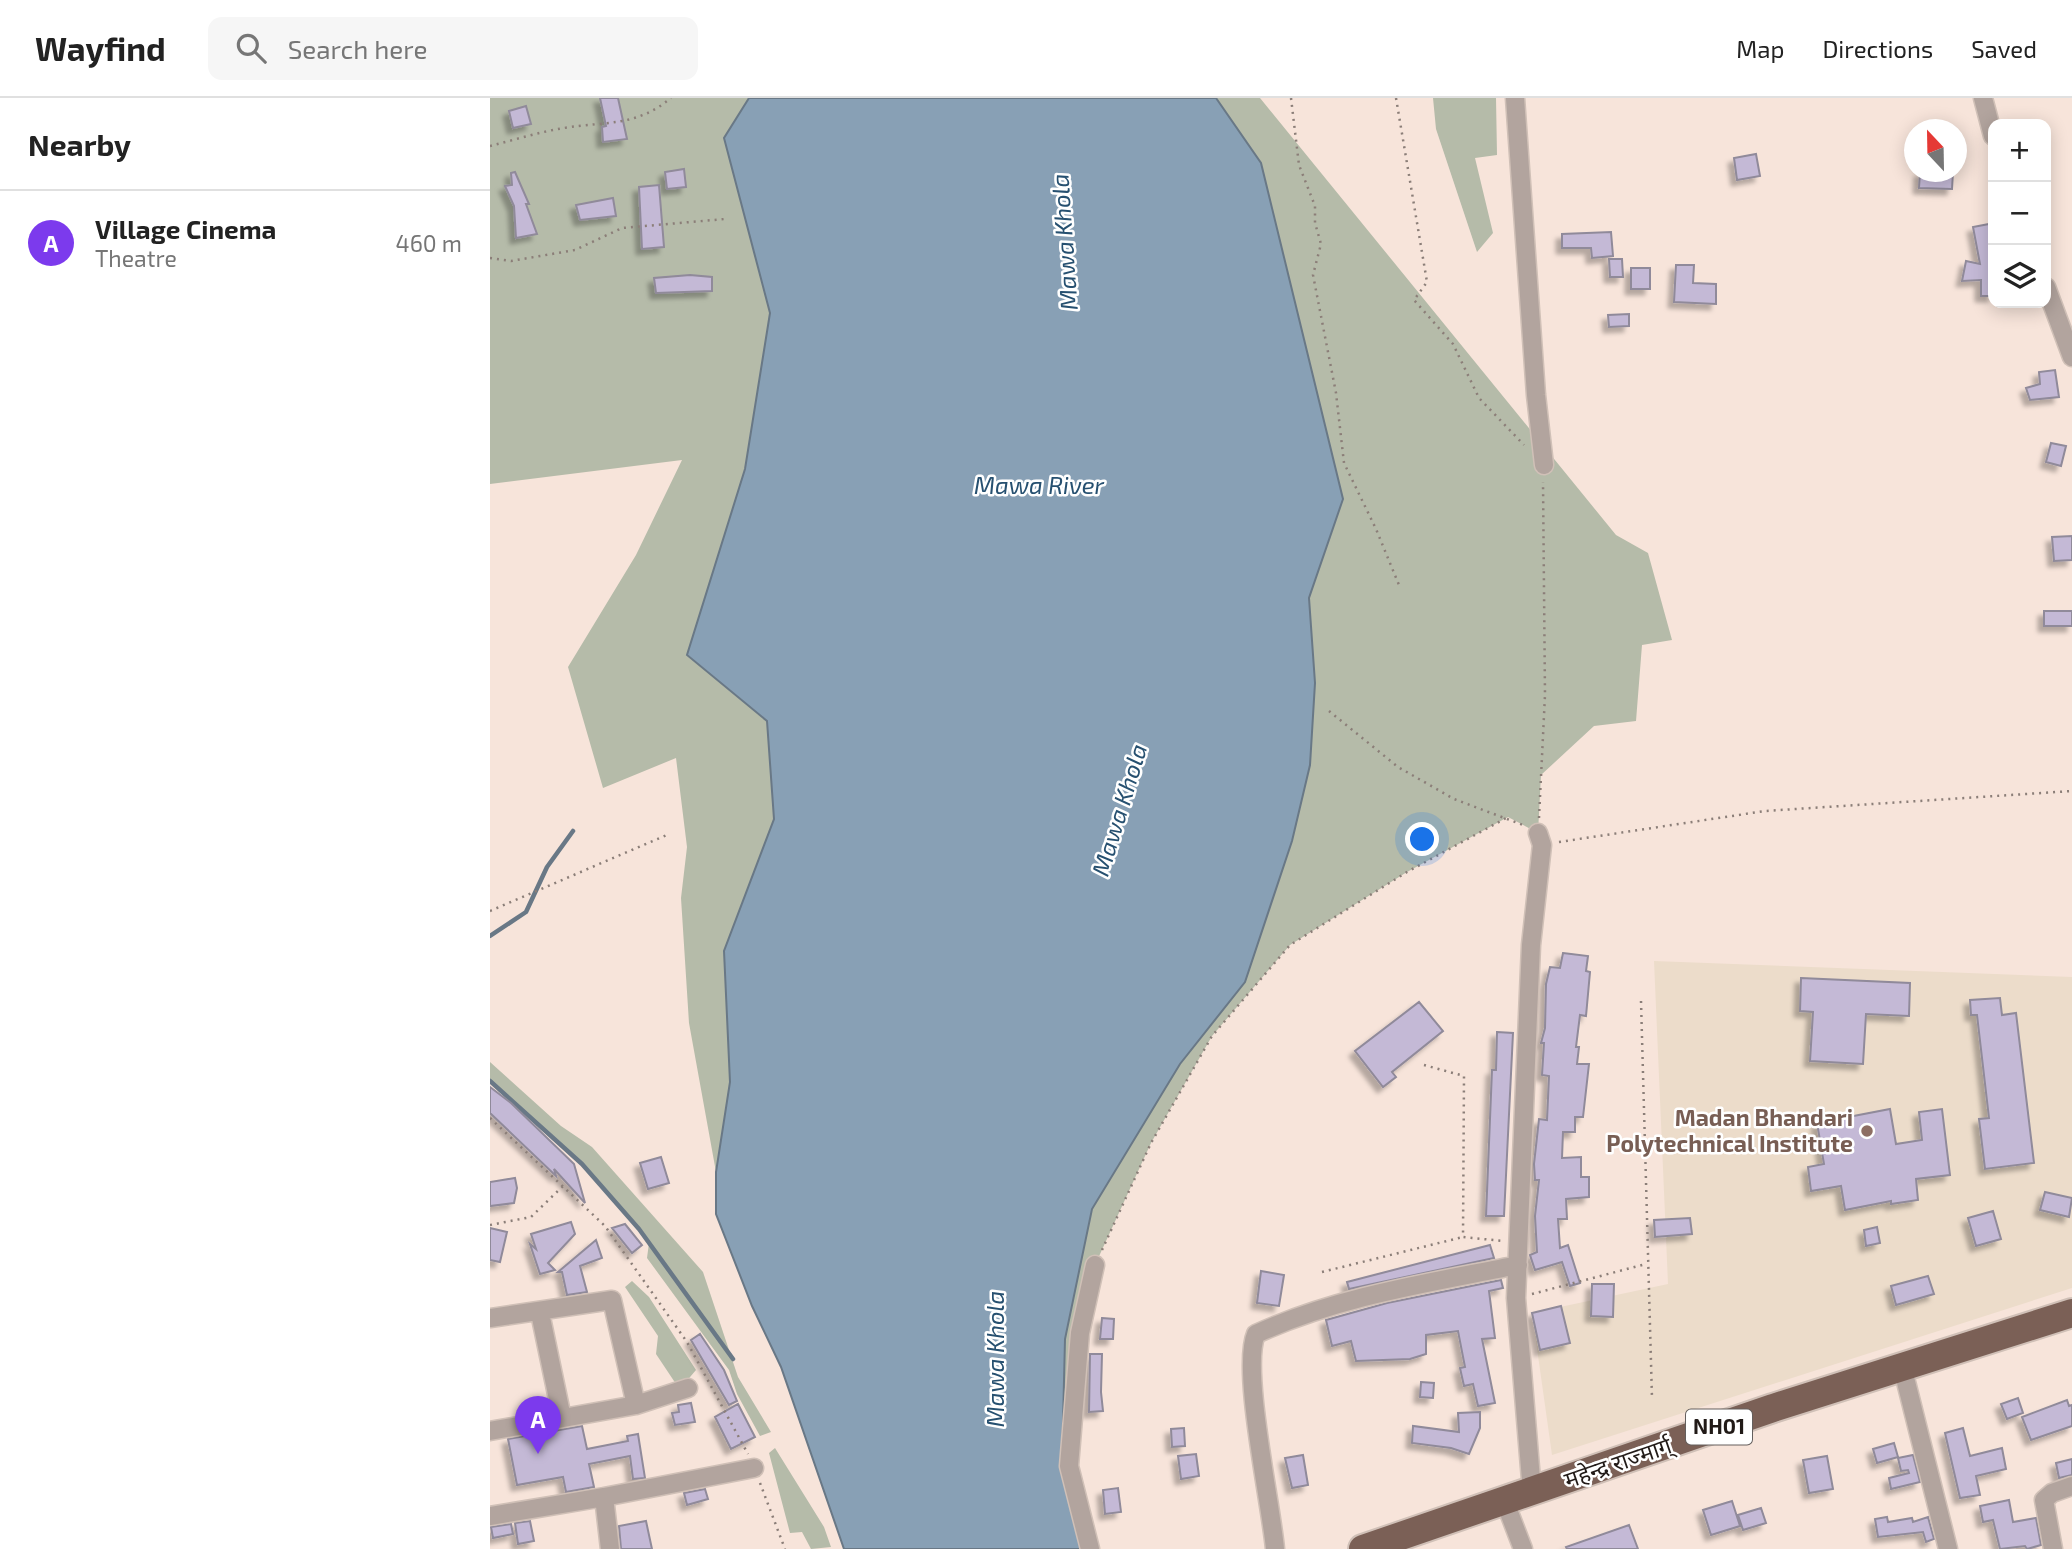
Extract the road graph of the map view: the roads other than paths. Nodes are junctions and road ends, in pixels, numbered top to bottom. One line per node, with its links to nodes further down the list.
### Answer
1 (1515, 98): 6 (street)
2 (1983, 98): 3 (street)
3 (1989, 119)
4 (2051, 300): 5 (street)
5 (2072, 357)
6 (1544, 465)
7 (1540, 839): 9 (street)
8 (1095, 1265): 25 (street)
9 (1518, 1265): 20 (street); 26 (street)
10 (540, 1313): 12 (street); 15 (street); 16 (street)
11 (2071, 1316): 13 (highway, महेन्द्र राज्मार्ग् / NH01)
12 (490, 1318)
13 (1902, 1366): 20 (highway, महेन्द्र राज्मार्ग् / NH01); 29 (street)
14 (688, 1388): 15 (street)
15 (636, 1405): 16 (street)
16 (562, 1418): 17 (street)
17 (491, 1426)
18 (754, 1468): 21 (street)
19 (2072, 1486): 30 (street)
20 (1532, 1492): 22 (highway, महेन्द्र राज्मार्ग् / NH01)
21 (604, 1497): 23 (street); 24 (street)
22 (1505, 1502): 27 (highway, महेन्द्र राज्मार्ग् / NH01); 28 (street)
23 (490, 1516)
24 (610, 1549)
25 (1090, 1549)
26 (1275, 1549)
27 (1363, 1549)
28 (1523, 1549)
29 (1948, 1549)
30 (2053, 1549)

